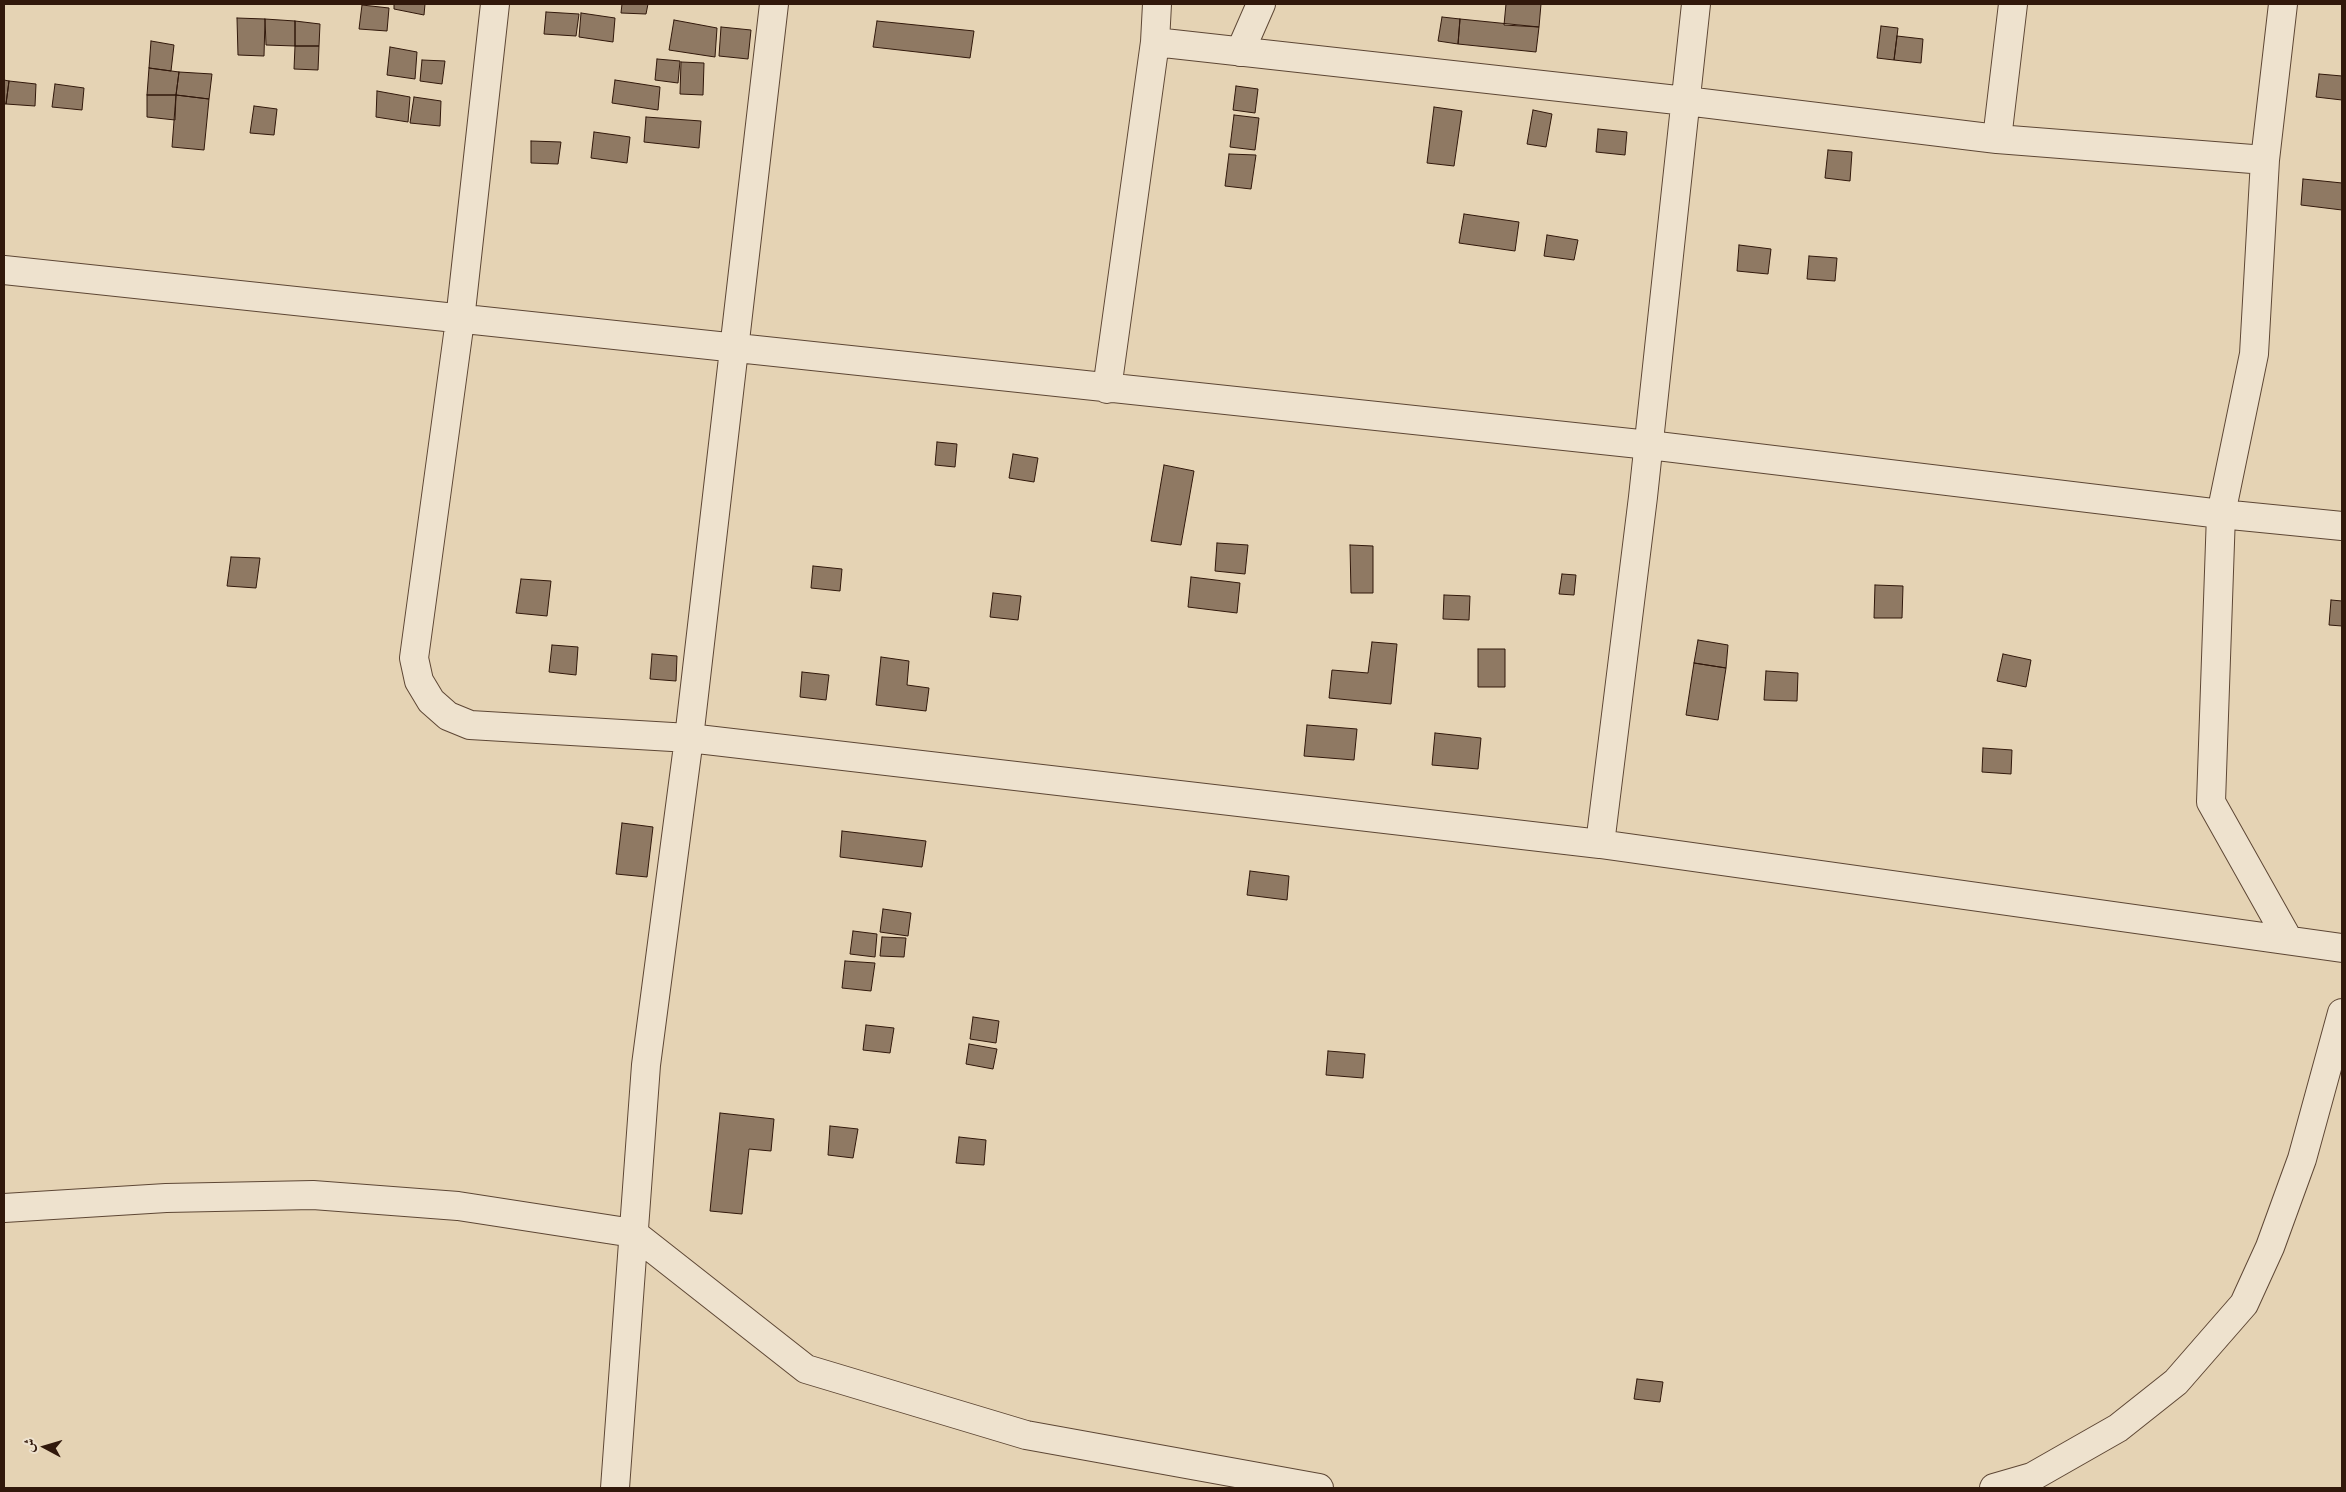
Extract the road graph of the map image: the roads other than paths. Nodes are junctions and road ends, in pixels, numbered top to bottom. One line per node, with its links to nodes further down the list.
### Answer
1 (495, 4): 14 (street)
2 (774, 4): 15 (street)
3 (1157, 4): 8 (street)
4 (1261, 4): 9 (street)
5 (1696, 4): 10 (street)
6 (2013, 4): 11 (street)
7 (2283, 4): 12 (street)
8 (1155, 42): 9 (street); 16 (street)
9 (1240, 52): 10 (street)
10 (1686, 101): 11 (street); 17 (street)
11 (1997, 139): 12 (street)
12 (2265, 160): 18 (street)
13 (4, 270): 14 (street)
14 (460, 320): 15 (street); 20 (street)
15 (733, 349): 16 (street); 20 (street)
16 (1107, 389): 17 (street)
17 (1649, 445): 18 (street); 21 (street)
18 (2221, 514): 19 (street); 22 (street)
19 (2342, 526)
20 (689, 738): 21 (street); 26 (street)
21 (1600, 844): 22 (street)
22 (2288, 939): 23 (street)
23 (2342, 948)
24 (2342, 1013): 29 (street)
25 (4, 1208): 26 (street)
26 (633, 1234): 27 (street); 28 (street)
27 (615, 1488)
28 (1320, 1488)
29 (1994, 1488)

